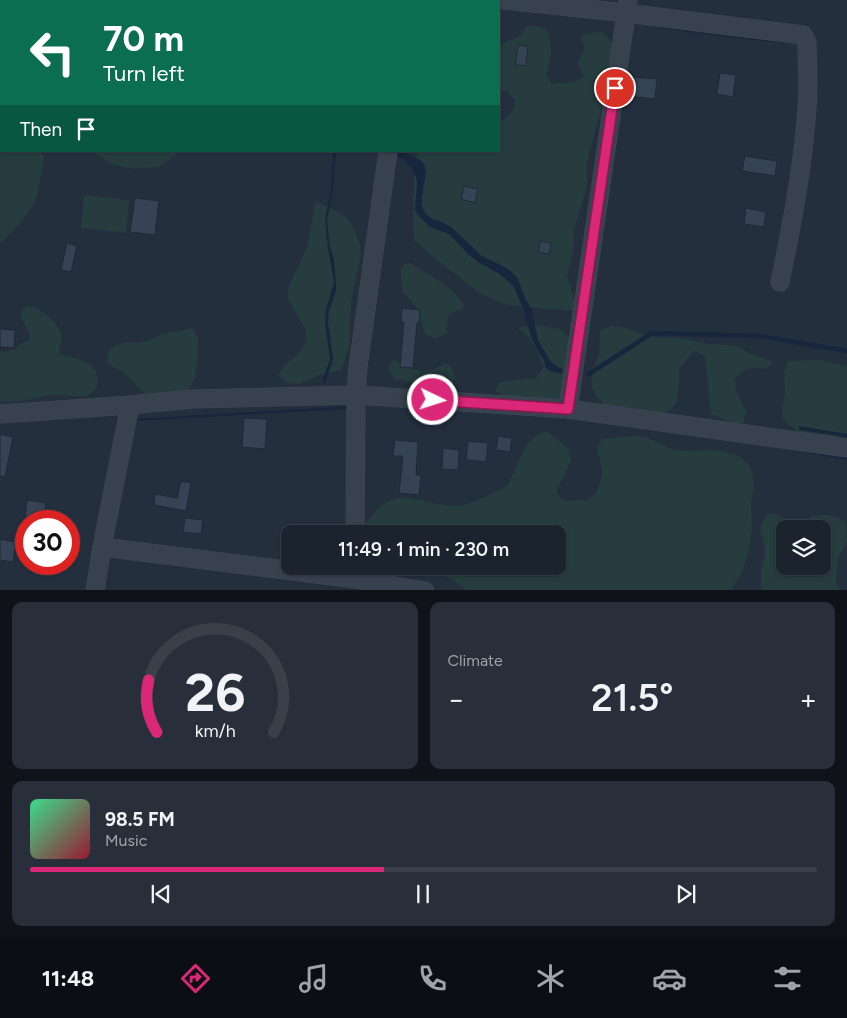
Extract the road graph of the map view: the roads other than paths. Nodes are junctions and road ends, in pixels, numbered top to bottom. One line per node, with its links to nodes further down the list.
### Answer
1 (504, 0): 2 (street)
2 (627, 6): 4 (street); 7 (street)
3 (388, 152): 5 (street)
4 (780, 282)
5 (356, 395): 6 (street); 7 (street); 10 (street)
6 (130, 405): 8 (street); 11 (street)
7 (568, 409): 9 (street)
8 (0, 414)
9 (847, 448)
10 (354, 525)
11 (102, 547): 12 (street); 14 (street)
12 (281, 565)
13 (363, 575): 15 (street)
14 (95, 590)
15 (425, 590)

